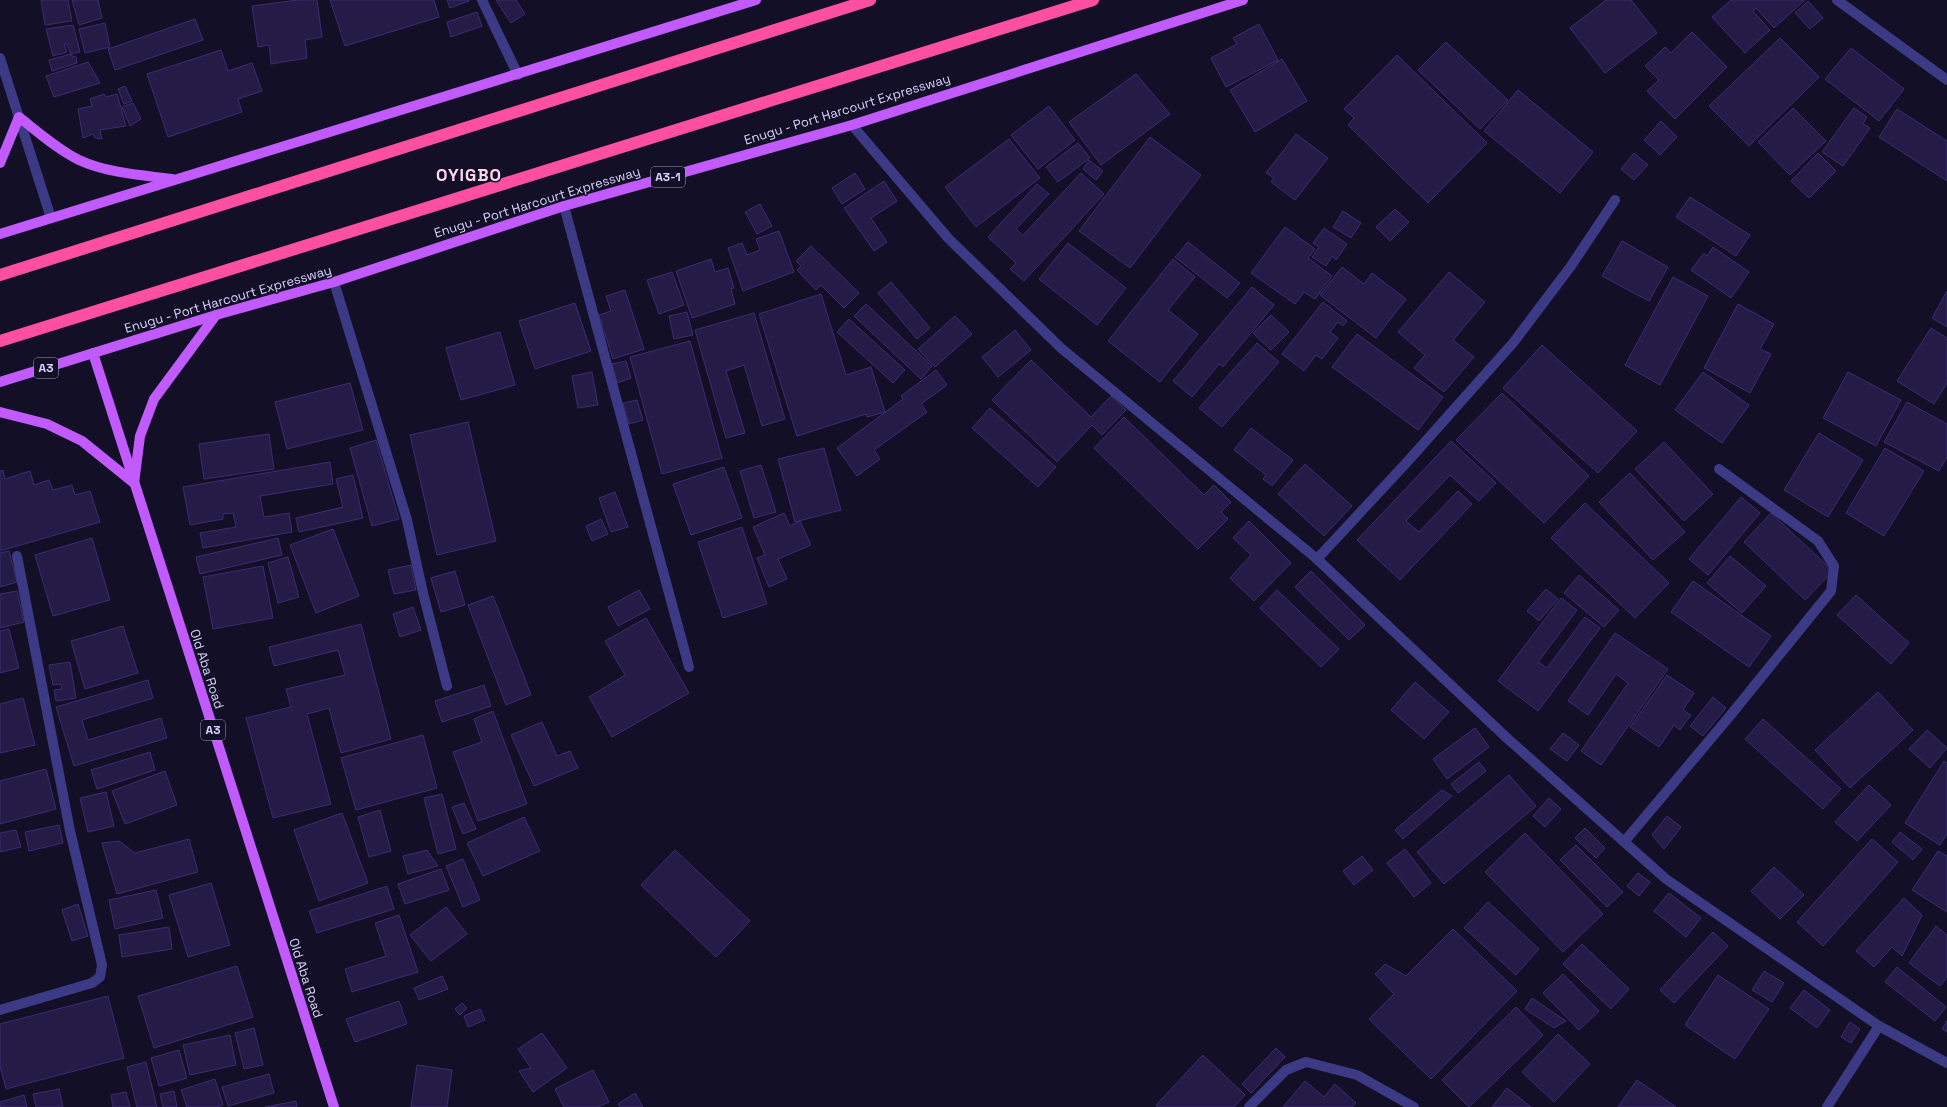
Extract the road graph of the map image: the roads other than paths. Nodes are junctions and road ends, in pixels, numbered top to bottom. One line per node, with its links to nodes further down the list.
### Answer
1 (482, 0): 8 (street)
2 (756, 0): 8 (main road)
3 (870, 0): 18 (highway)
4 (1093, 0): 21 (highway, Enugu - Port Harcourt Expressway)
5 (1243, 0): 11 (main road, Enugu - Port Harcourt Expressway / A3-1)
6 (1837, 0): 9 (street)
7 (0, 58): 10 (street)
8 (518, 75): 13 (main road)
9 (1947, 80)
10 (19, 117): 12 (main road); 13 (main road); 16 (street)
11 (852, 124): 15 (main road, Enugu - Port Harcourt Expressway / A3-1); 28 (street)
12 (0, 163)
13 (175, 180): 16 (main road)
14 (1615, 200): 28 (street)
15 (564, 206): 19 (main road, Enugu - Port Harcourt Expressway / A3-1); 29 (street)
16 (51, 218): 17 (main road)
17 (0, 234)
18 (0, 274)
19 (334, 282): 20 (main road, Enugu - Port Harcourt Expressway / A3-1); 30 (street)
20 (216, 315): 22 (main road, Enugu - Port Harcourt Expressway / A3-1); 26 (main road)
21 (0, 341)
22 (93, 353): 23 (main road, Enugu - Port Harcourt Expressway / A3); 26 (main road, Old Aba Road / A3)
23 (0, 382)
24 (0, 412): 26 (main road)
25 (1719, 469): 31 (street)
26 (134, 482): 35 (main road, Old Aba Road / A3)
27 (17, 556): 32 (street)
28 (1317, 559): 31 (street)
29 (689, 667)
30 (447, 686)
31 (1624, 842): 33 (street)
32 (0, 1010)
33 (1879, 1026): 34 (street); 38 (street)
34 (1947, 1063)
35 (334, 1107)
36 (1250, 1107): 37 (street)
37 (1414, 1107)
38 (1827, 1107)

